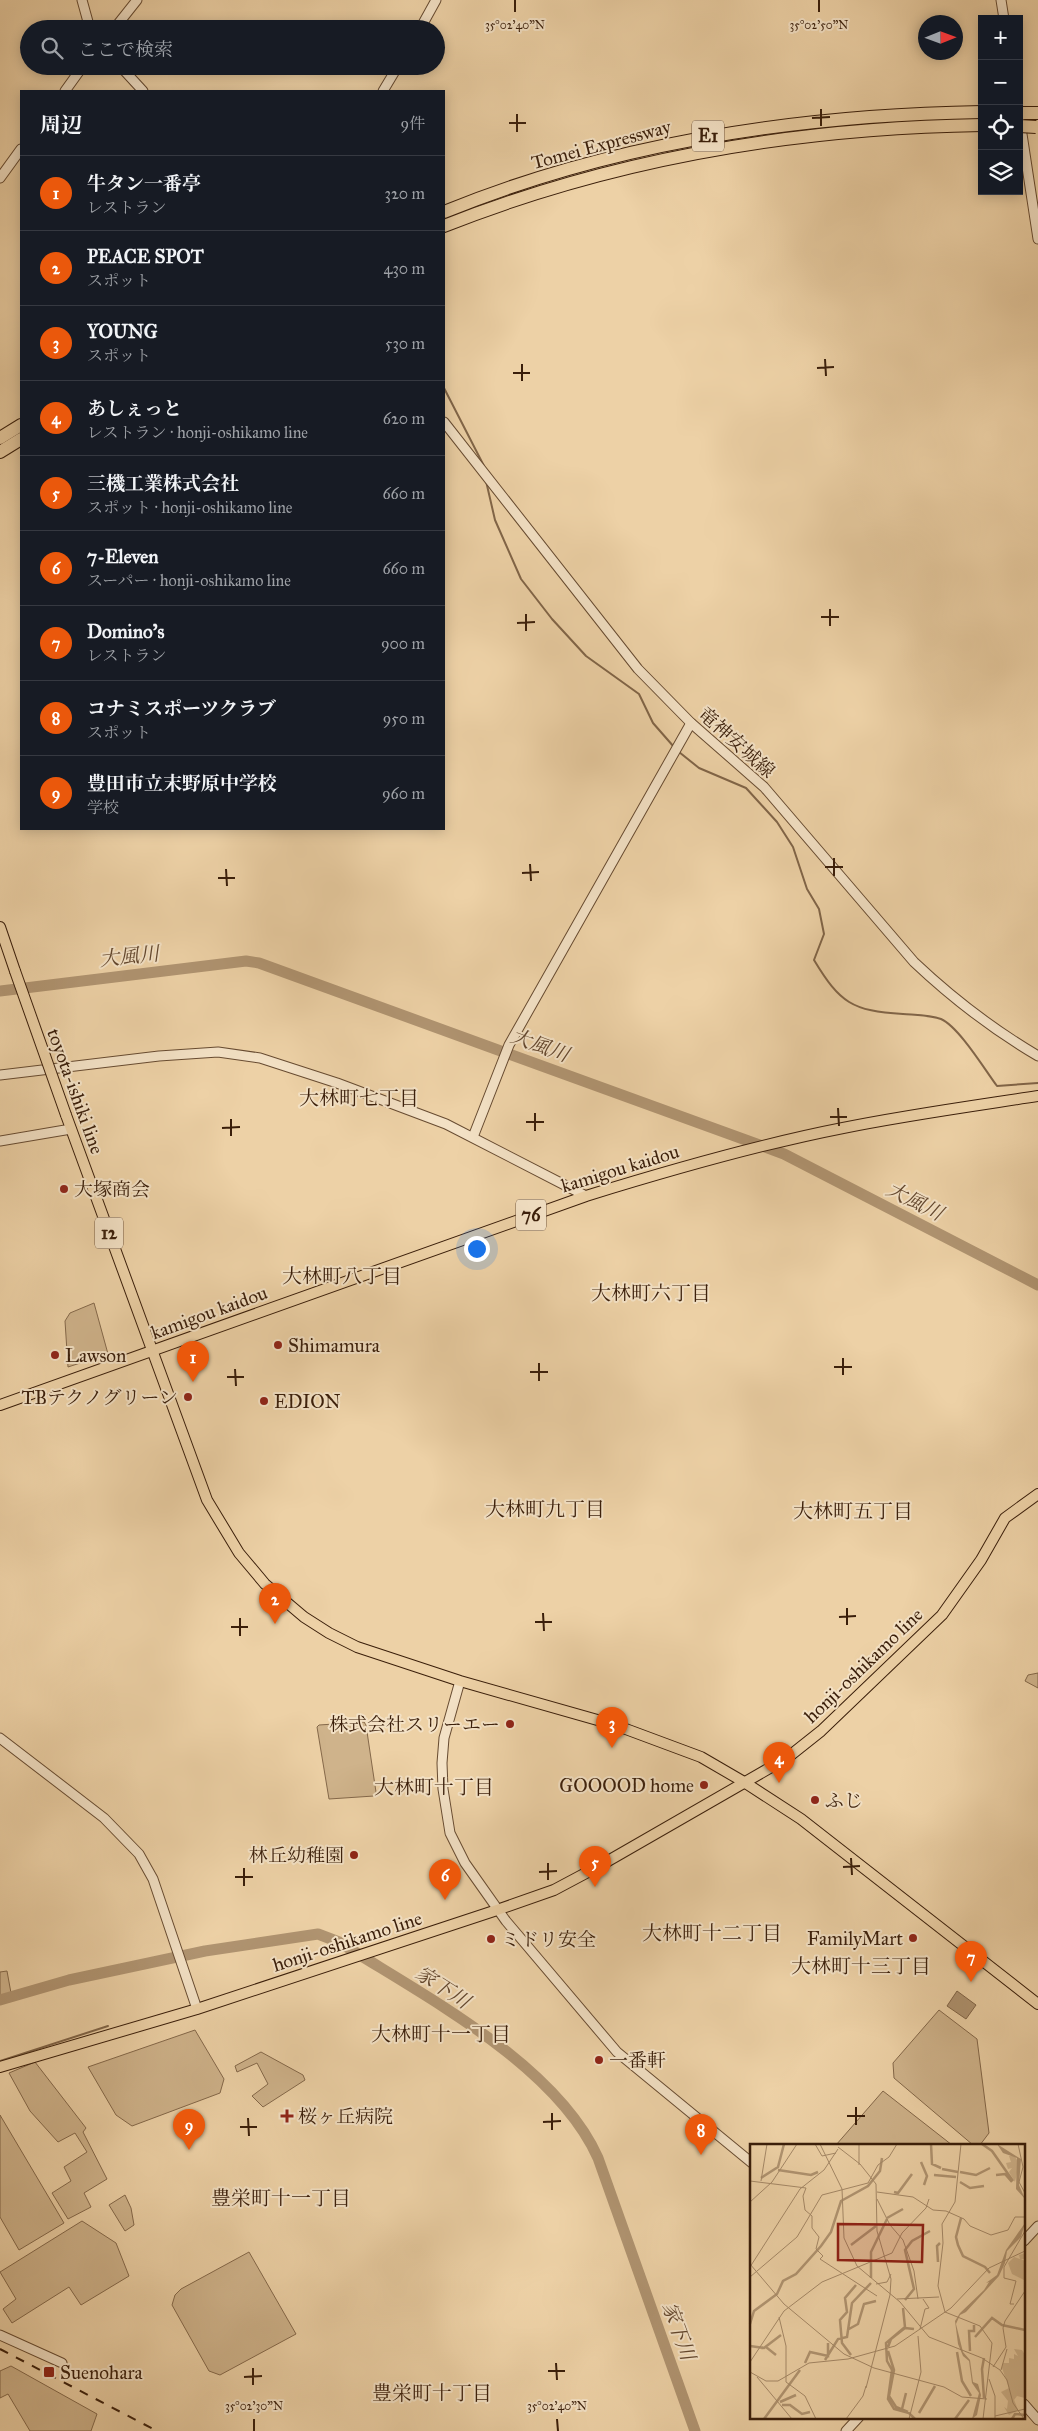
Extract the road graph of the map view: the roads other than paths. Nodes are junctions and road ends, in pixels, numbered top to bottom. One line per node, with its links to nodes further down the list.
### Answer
1 (82, 0): 6 (street)
2 (136, 0): 7 (street)
3 (436, 0): 8 (street)
4 (1001, 0): 5 (street)
5 (1003, 15)
6 (88, 20)
7 (121, 20)
8 (425, 20)
9 (76, 75): 12 (street)
10 (128, 75): 13 (street)
11 (393, 75): 14 (street)
12 (65, 90)
13 (142, 90)
14 (384, 90)
15 (978, 112): 24 (highway, Tomei Expressway / E1)
16 (1023, 113): 17 (highway)
17 (1037, 113)
18 (978, 125): 25 (highway, Tomei Expressway / E1)
19 (1023, 126): 20 (highway, bridge)
20 (1037, 127)
21 (1023, 140): 26 (street)
22 (20, 150): 23 (street)
23 (0, 178)
24 (445, 212)
25 (445, 226)
26 (1038, 240)
27 (445, 423): 32 (street, 竜神安城線)
28 (20, 426): 29 (highway)
29 (0, 438)
30 (20, 440): 31 (highway)
31 (0, 452)
32 (691, 723): 34 (street, 竜神安城線); 38 (street)
33 (0, 927): 37 (main road, toyota-ishiki line / 12, bridge)
34 (1038, 1056)
35 (0, 1075): 38 (street)
36 (1038, 1096): 40 (main road, kamigou kaidou / 76)
37 (71, 1130): 39 (street); 41 (main road, toyota-ishiki line / 12)
38 (473, 1137): 40 (street)
39 (0, 1141)
40 (586, 1196): 41 (main road, kamigou kaidou / 76)
41 (153, 1351): 42 (main road, kamigou kaidou / 76); 44 (main road, toyota-ishiki line)
42 (0, 1405)
43 (1038, 1494): 46 (main road, honji-oshikamo line)
44 (460, 1681): 46 (main road, toyota-ishiki line); 47 (street)
45 (0, 1738): 49 (street)
46 (744, 1782): 47 (main road, honji-oshikamo line); 48 (main road, toyota-ishiki line)
47 (498, 1910): 49 (main road, honji-oshikamo line); 51 (street)
48 (1038, 2004)
49 (196, 2009): 50 (main road, honji-oshikamo line)
50 (0, 2066)
51 (750, 2161)
52 (1038, 2226): 53 (street)
53 (1026, 2239)
54 (0, 2335): 55 (street)
55 (62, 2363)
56 (1026, 2406): 58 (street)
57 (858, 2418): 59 (street)
58 (1038, 2420)
59 (846, 2431)

